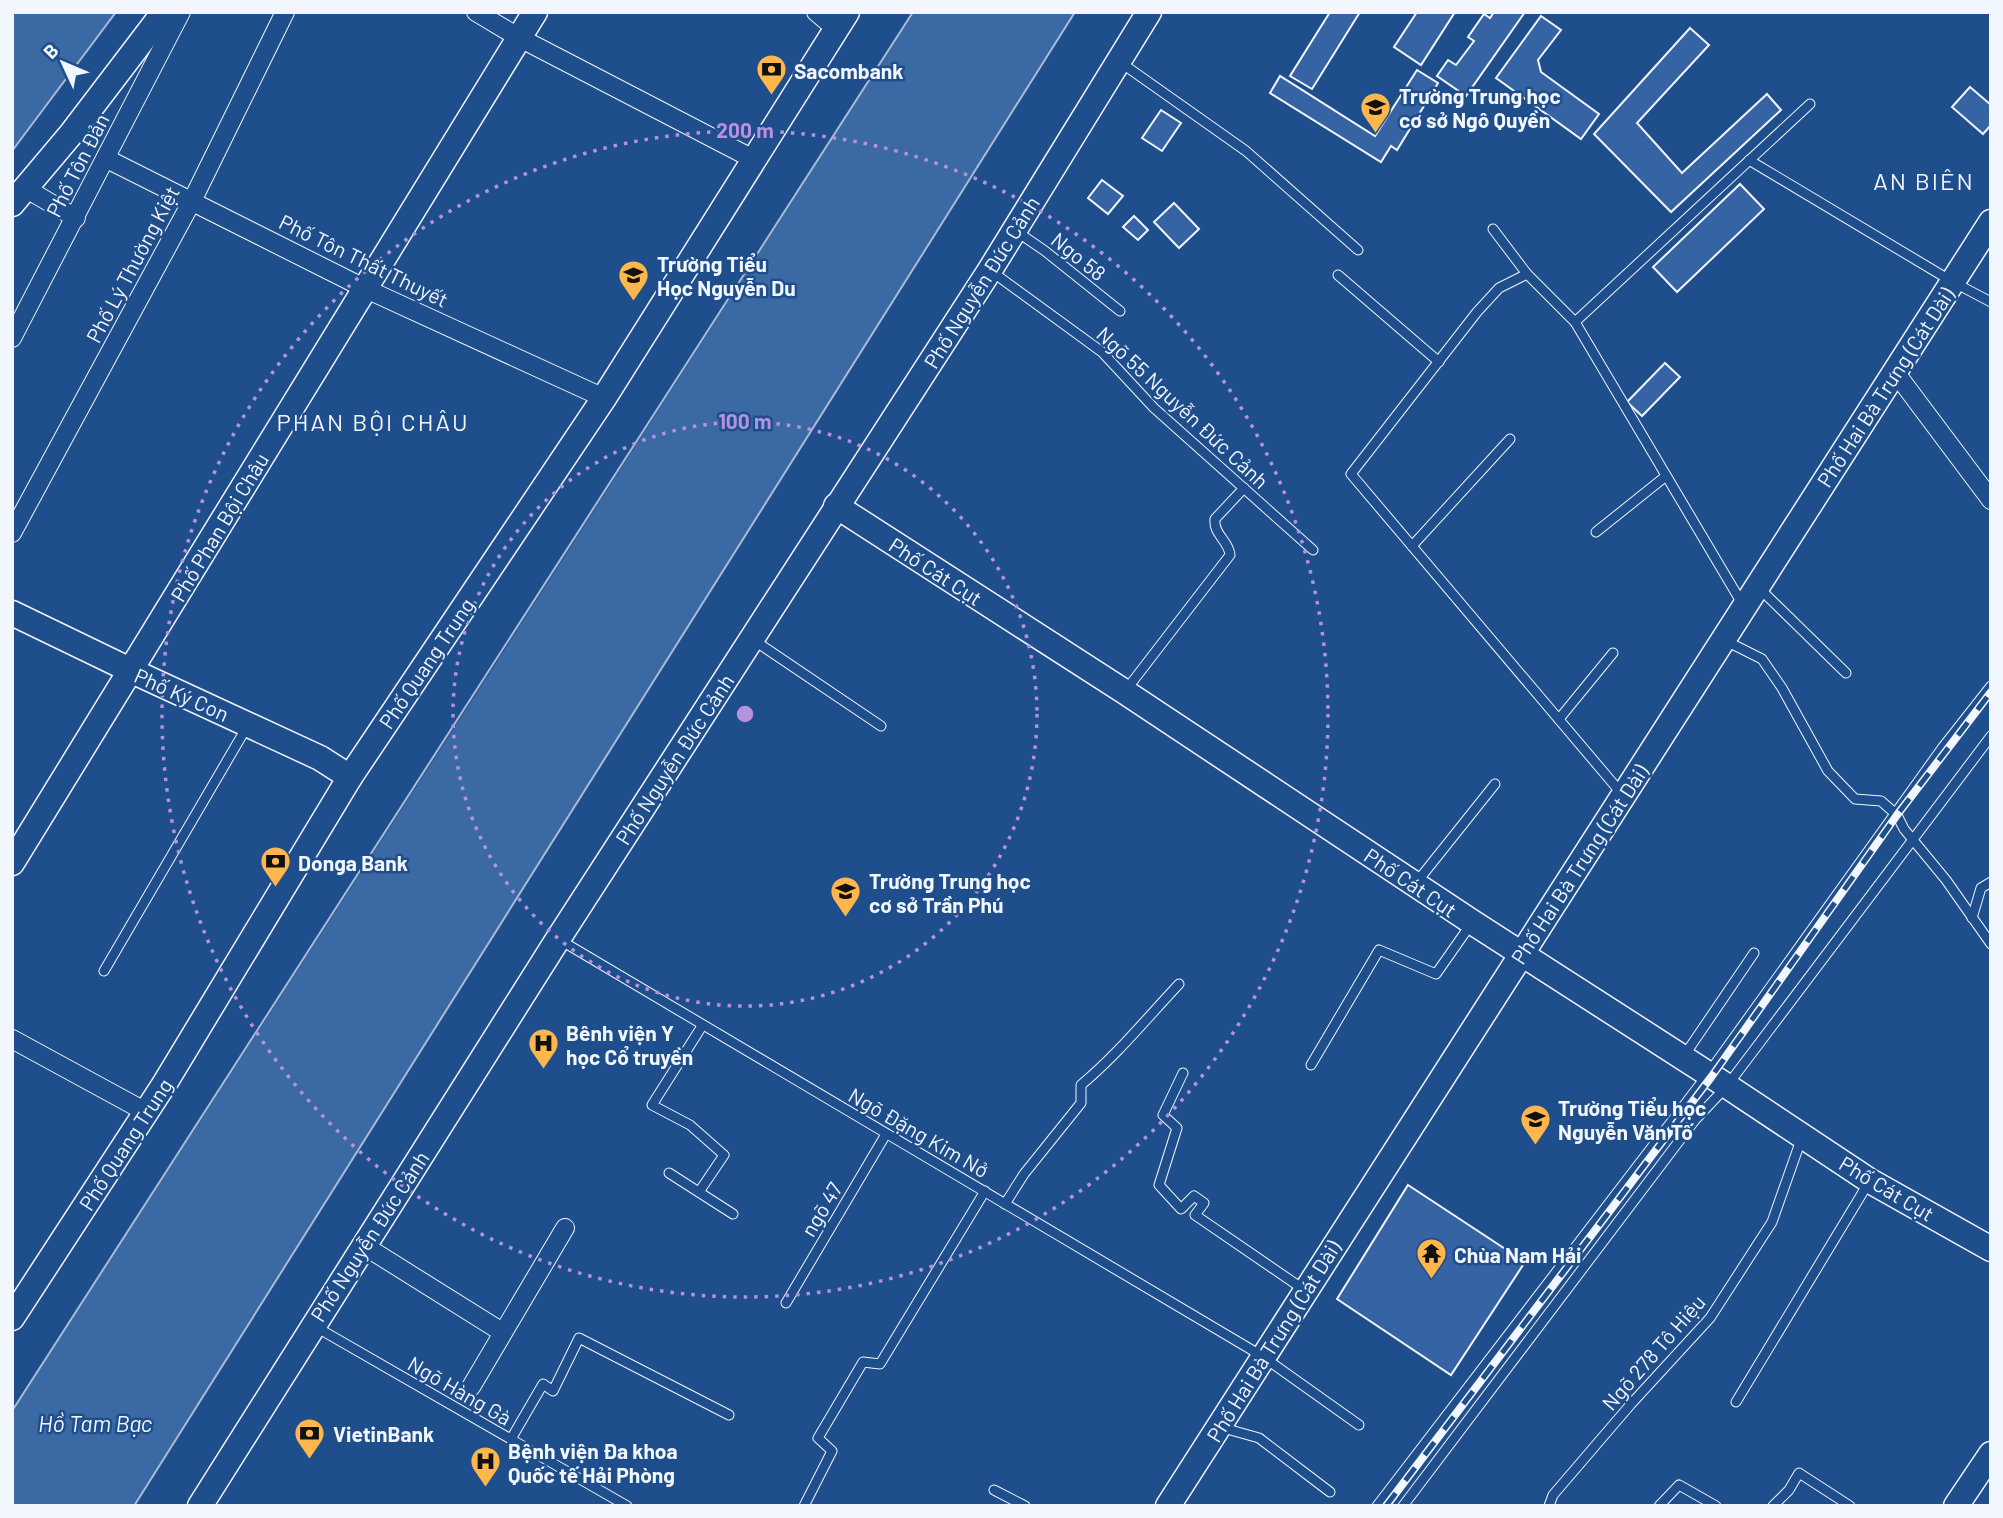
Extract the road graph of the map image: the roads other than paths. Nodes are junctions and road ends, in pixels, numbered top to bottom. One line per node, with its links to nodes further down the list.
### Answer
1 (164, 12): 15 (main road)
2 (181, 12): 12 (street, Phố Tôn Đản)
3 (285, 12): 16 (street, Phố Lý Thường Kiệt)
4 (475, 12): 9 (street)
5 (535, 12): 9 (main road, Phố Phan Bội Châu)
6 (816, 12): 8 (street)
7 (1149, 12): 10 (main road, Phố Nguyễn Đức Cảnh)
8 (841, 20): 13 (main road, Phố Quang Trung)
9 (518, 37): 13 (street); 26 (main road, Phố Phan Bội Châu)
10 (1119, 61): 20 (main road, Phố Nguyễn Đức Cảnh); 21 (lane)
11 (1810, 104): 14 (lane)
12 (107, 159): 16 (street, Phố Tôn Thất Thuyết); 17 (street, Phố Tôn Đản)
13 (755, 160): 33 (main road, Phố Quang Trung)
14 (1749, 160): 25 (lane); 29 (lane)
15 (19, 196): 17 (street)
16 (192, 201): 26 (street, Phố Tôn Thất Thuyết); 40 (street, Phố Lý Thường Kiệt)
17 (76, 218): 30 (street, Phố Tôn Đản)
18 (1991, 222): 25 (main road, Phố Hai Bà Trưng (Cát Dài))
19 (1493, 229): 23 (lane)
20 (1014, 230): 22 (main road, Phố Nguyễn Đức Cảnh); 28 (lane, Ngo 58)
21 (1358, 250)
22 (990, 270): 36 (lane, Ngõ 55 Nguyễn Đức Cảnh); 38 (main road, Phố Nguyễn Đức Cảnh)
23 (1527, 274): 29 (lane); 31 (lane)
24 (1338, 275): 31 (lane)
25 (1952, 282): 27 (lane); 32 (main road, Phố Hai Bà Trưng (Cát Dài))
26 (364, 288): 33 (street, Phố Tôn Thất Thuyết); 49 (main road, Phố Phan Bội Châu)
27 (1991, 302)
28 (1120, 311)
29 (1575, 323): 35 (lane)
30 (12, 338)
31 (1439, 362): 41 (lane)
32 (1895, 372): 37 (street); 43 (main road, Phố Hai Bà Trưng (Cát Dài))
33 (604, 398): 57 (main road, Phố Quang Trung)
34 (1510, 439): 41 (lane)
35 (1666, 476): 39 (lane); 44 (lane)
36 (1244, 488): 42 (lane, Ngõ 55 Nguyễn Đức Cảnh); 52 (lane)
37 (1991, 500)
38 (836, 506): 46 (main road, Phố Nguyễn Đức Cảnh); 52 (main road, Phố Cát Cụt)
39 (1596, 531)
40 (12, 533)
41 (1412, 546): 53 (lane)
42 (1313, 550)
43 (1757, 586): 44 (main road, Phố Hai Bà Trưng (Cát Dài)); 50 (lane)
44 (1744, 607): 47 (main road, Phố Hai Bà Trưng (Cát Dài))
45 (12, 613): 49 (main road, Phố Ký Con)
46 (751, 638): 55 (lane); 67 (main road, Phố Nguyễn Đức Cảnh)
47 (1723, 639): 59 (main road, Phố Hai Bà Trưng (Cát Dài)); 60 (lane)
48 (1613, 653): 53 (lane)
49 (132, 671): 54 (main road, Phố Ký Con); 62 (main road, Phố Phan Bội Châu)
50 (1846, 673)
51 (1991, 686): 60 (lane)
52 (1125, 692): 64 (main road, Phố Cát Cụt)
53 (1559, 719): 59 (lane)
54 (249, 723): 57 (main road, Phố Ký Con); 71 (lane)
55 (881, 726)
56 (1991, 736): 61 (lane)
57 (350, 777): 79 (main road, Phố Quang Trung)
58 (1495, 784): 64 (lane)
59 (1623, 795): 70 (main road, Phố Hai Bà Trưng (Cát Dài))
60 (1895, 814): 61 (lane); 78 (lane)
61 (1914, 840): 65 (lane); 78 (lane)
62 (12, 863)
63 (1991, 882): 65 (lane)
64 (1415, 884): 66 (main road, Phố Cát Cụt)
65 (1972, 918): 68 (lane)
66 (1472, 922): 70 (main road, Phố Cát Cụt); 76 (lane)
67 (558, 939): 73 (lane, Ngõ Đặng Kim Nở); 89 (main road, Phố Nguyễn Đức Cảnh)
68 (1991, 944)
69 (1754, 953): 75 (lane)
70 (1521, 954): 75 (main road, Phố Cát Cụt); 91 (main road, Phố Hai Bà Trưng (Cát Dài))
71 (104, 971)
72 (1180, 984): 86 (lane)
73 (702, 1026): 80 (lane, Ngõ Đặng Kim Nở); 85 (lane)
74 (12, 1039): 79 (street)
75 (1683, 1058): 78 (main road, Phố Cát Cụt)
76 (1311, 1065)
77 (1184, 1073): 91 (lane)
78 (1718, 1080): 81 (main road, Phố Cát Cụt); 111 (lane); 112 (lane)
79 (146, 1112): 93 (main road, Phố Quang Trung)
80 (886, 1133): 84 (lane, Ngõ Đặng Kim Nở); 92 (lane, ngõ 47)
81 (1803, 1135): 83 (main road, Phố Cát Cụt); 113 (lane, Ngõ 278 Tô Hiệu)
82 (669, 1173): 85 (lane)
83 (1870, 1181): 90 (main road, Phố Cát Cụt); 98 (lane)
84 (985, 1191): 86 (lane, Ngõ Đặng Kim Nở); 108 (lane)
85 (699, 1192): 87 (lane)
86 (1005, 1204): 96 (lane, Ngõ Đặng Kim Nở)
87 (733, 1214)
88 (565, 1228): 95 (street)
89 (363, 1245): 94 (main road, Phố Nguyễn Đức Cảnh); 95 (street)
90 (1991, 1249)
91 (1305, 1290): 96 (main road, Phố Hai Bà Trưng (Cát Dài))
92 (786, 1303)
93 (12, 1318)
94 (312, 1325): 102 (lane, Ngõ Hàng Gà); 106 (main road, Phố Nguyễn Đức Cảnh)
95 (502, 1332): 97 (street)
96 (1262, 1356): 100 (lane, Ngõ Đặng Kim Nở); 101 (main road, Phố Hai Bà Trưng (Cát Dài))
97 (471, 1387)
98 (1736, 1402)
99 (729, 1415): 102 (lane)
100 (1359, 1425)
101 (1218, 1426): 105 (lane); 110 (main road, Phố Hai Bà Trưng (Cát Dài))
102 (511, 1439): 107 (lane, Ngõ Hàng Gà)
103 (1991, 1454): 118 (main road)
104 (994, 1490): 109 (lane)
105 (1330, 1492)
106 (200, 1506)
107 (627, 1506)
108 (804, 1506)
109 (1025, 1506)
110 (1168, 1506)
111 (1377, 1506)
112 (1403, 1506)
113 (1549, 1506)
114 (1659, 1506): 115 (lane)
115 (1716, 1506)
116 (1773, 1506): 117 (lane)
117 (1850, 1506)
118 (1956, 1506)

